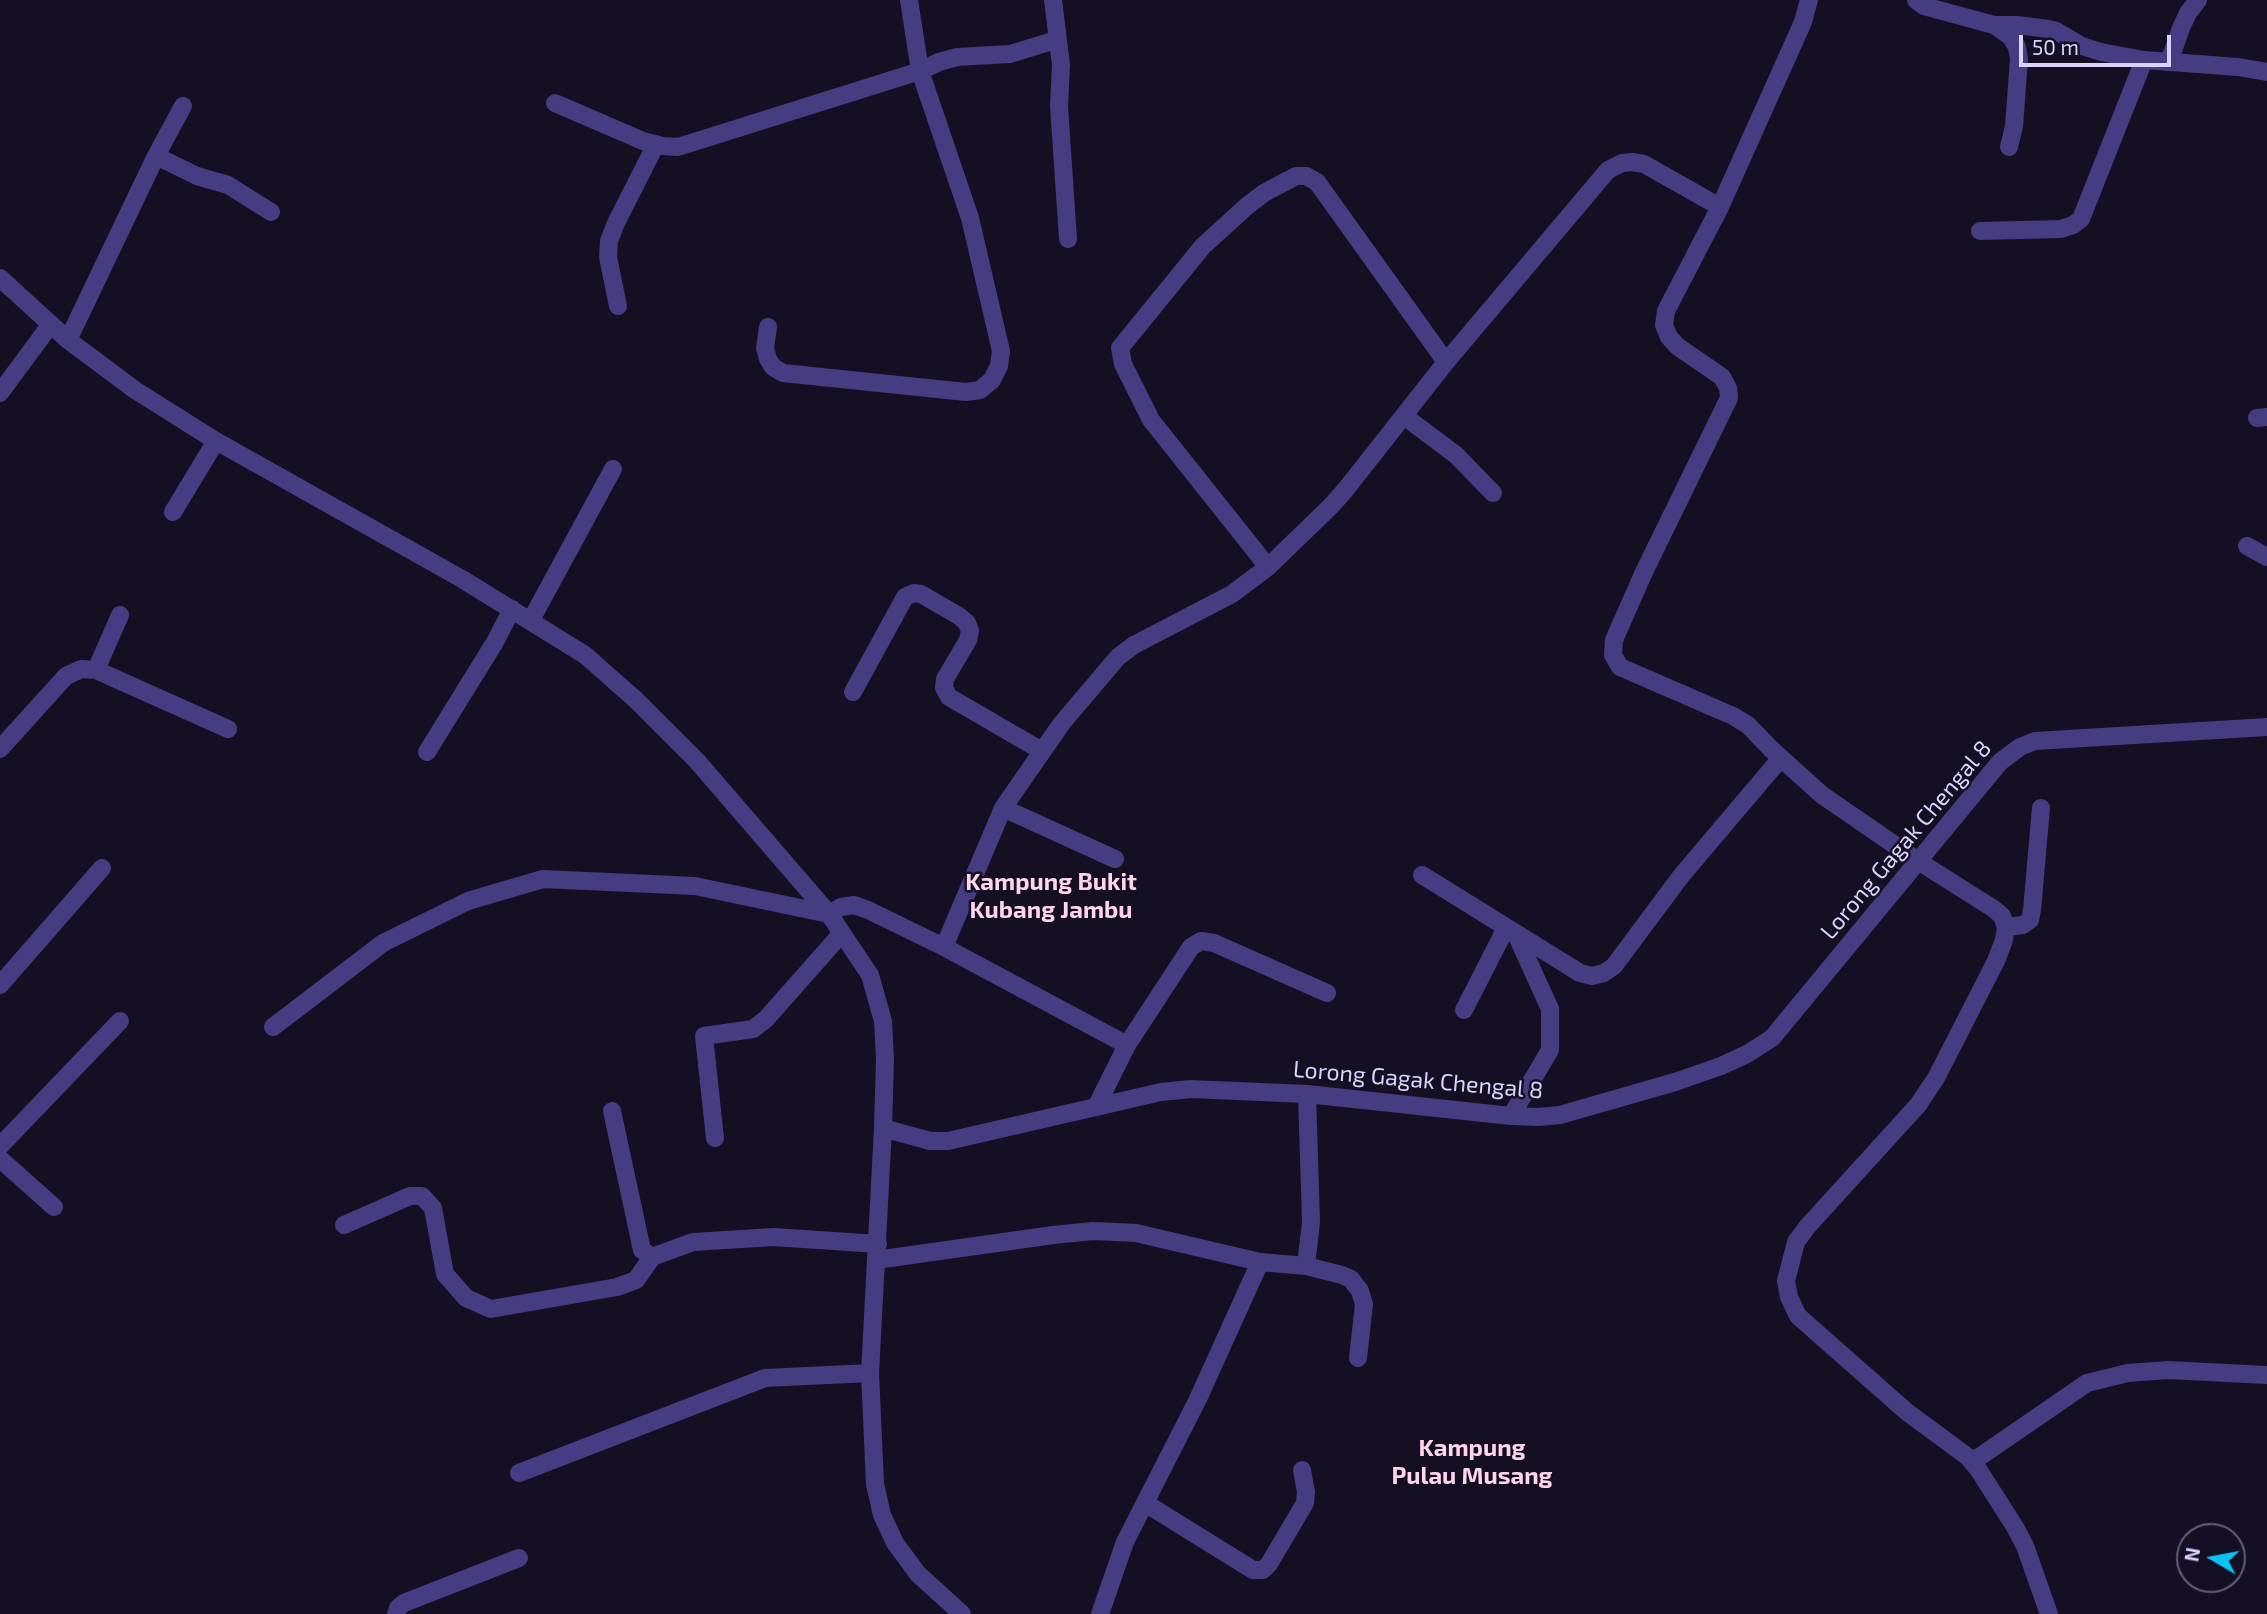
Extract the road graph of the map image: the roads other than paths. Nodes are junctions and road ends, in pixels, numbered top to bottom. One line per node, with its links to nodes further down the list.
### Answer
1 (909, 0): 10 (street)
2 (1053, 0): 7 (street)
3 (1809, 0): 17 (street)
4 (1916, 0): 6 (street)
5 (2198, 0): 9 (street)
6 (1994, 25): 8 (street); 15 (street)
7 (1056, 40): 10 (street); 20 (street)
8 (2144, 60): 9 (street); 19 (street)
9 (2169, 62): 11 (street)
10 (920, 71): 14 (street); 24 (street)
11 (2267, 72)
12 (555, 103): 14 (street)
13 (183, 106): 16 (street)
14 (656, 144): 22 (street)
15 (2009, 147)
16 (156, 156): 18 (street); 25 (street)
17 (1720, 207): 26 (street); 46 (street)
18 (271, 212)
19 (1980, 232)
20 (1068, 239)
21 (0, 278): 23 (street)
22 (618, 306)
23 (51, 324): 25 (street); 27 (street)
24 (768, 327)
25 (68, 340): 29 (street)
26 (1446, 362): 28 (street); 35 (street)
27 (0, 393)
28 (1404, 416): 31 (street); 35 (street)
29 (216, 441): 32 (street); 36 (street)
30 (613, 469): 38 (street)
31 (1493, 493)
32 (173, 512)
33 (2247, 546): 34 (street)
34 (2267, 557)
35 (1268, 567): 44 (street)
36 (512, 609): 38 (street); 45 (street)
37 (120, 615): 39 (street)
38 (531, 620): 53 (street)
39 (96, 670): 42 (street); 43 (street)
40 (853, 692): 44 (street)
41 (2267, 727): 50 (street, Lorong Gagak Chengal 8)
42 (228, 729)
43 (0, 749)
44 (1042, 751): 47 (street)
45 (427, 752)
46 (1781, 758): 50 (street); 55 (street)
47 (1003, 808): 49 (street); 57 (street)
48 (2041, 808): 54 (street)
49 (1115, 859)
50 (1927, 867): 54 (street); 67 (street, Lorong Gagak Chengal 8)
51 (102, 868): 58 (street)
52 (1422, 875): 55 (street)
53 (829, 914): 56 (street); 57 (street); 62 (street)
54 (2006, 927): 81 (street)
55 (1511, 931): 60 (street); 67 (street)
56 (842, 933): 68 (street); 69 (street)
57 (944, 947): 63 (street)
58 (0, 985)
59 (1327, 993): 63 (street)
60 (1464, 1010)
61 (120, 1021): 70 (street)
62 (274, 1027)
63 (1127, 1045): 65 (street)
64 (1307, 1094): 65 (street, Lorong Gagak Chengal 8); 67 (street, Lorong Gagak Chengal 8); 77 (street)
65 (1096, 1107): 68 (street, Lorong Gagak Chengal 8)
66 (612, 1111): 75 (street)
67 (1511, 1116)
68 (883, 1128): 74 (street)
69 (715, 1138)
70 (0, 1146)
71 (0, 1159): 72 (street)
72 (54, 1208)
73 (344, 1225): 75 (street)
74 (877, 1252): 75 (street); 76 (street); 79 (street)
75 (652, 1257)
76 (1260, 1262): 77 (street); 84 (street)
77 (1306, 1266): 78 (street)
78 (1358, 1358)
79 (870, 1373): 83 (street); 87 (street)
80 (2267, 1375): 81 (street)
81 (1972, 1462): 89 (street)
82 (1302, 1470): 84 (street)
83 (519, 1473)
84 (1145, 1503): 88 (street)
85 (519, 1558): 86 (street)
86 (396, 1614)
87 (962, 1614)
88 (1100, 1614)
89 (2049, 1614)

